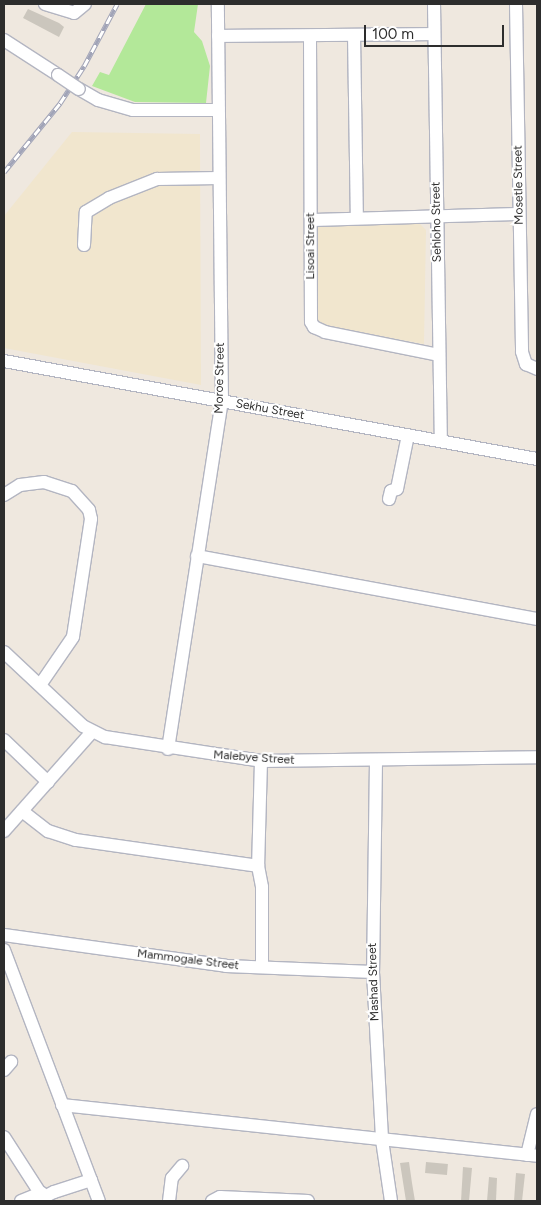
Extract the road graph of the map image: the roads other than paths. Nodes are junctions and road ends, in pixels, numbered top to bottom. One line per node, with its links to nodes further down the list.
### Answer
1 (45, 4): 2 (street)
2 (85, 4)
3 (218, 4): 8 (street, Moroe Street)
4 (434, 4): 6 (street, Sehloho Street)
5 (516, 4): 13 (street, Mosetle Street)
6 (434, 34): 7 (street); 14 (street, Sehloho Street)
7 (354, 35): 9 (street); 15 (street)
8 (218, 36): 9 (street); 11 (street, Moroe Street)
9 (310, 36): 16 (street, Lisoai Street)
10 (4, 40): 11 (street, bridge)
11 (218, 110): 12 (street, Moroe Street)
12 (219, 178): 17 (street); 21 (street, Moroe Street)
13 (519, 214): 14 (street); 20 (street, Mosetle Street)
14 (437, 216): 15 (street); 18 (street, Sehloho Street)
15 (357, 218): 16 (street)
16 (311, 220): 18 (street, Lisoai Street)
17 (84, 245)
18 (439, 355): 23 (street, Sehloho Street)
19 (4, 361): 21 (street, Sekhu Street)
20 (532, 367)
21 (222, 402): 22 (street, Sekhu Street); 27 (street, Moroe Street)
22 (408, 435): 23 (street, Sekhu Street); 26 (street)
23 (441, 441): 24 (street, Sekhu Street)
24 (537, 459)
25 (4, 495): 30 (street)
26 (389, 499)
27 (197, 556): 28 (street); 33 (street, Moroe Street)
28 (537, 619)
29 (4, 652): 30 (street, Malebye Street)
30 (40, 685): 31 (street, Malebye Street)
31 (92, 732): 33 (street, Malebye Street); 37 (street)
32 (4, 740): 37 (street)
33 (168, 749): 35 (street, Malebye Street)
34 (537, 757): 36 (street, Malebye Street)
35 (261, 761): 36 (street, Malebye Street); 40 (street)
36 (376, 761): 44 (street, Mashad Street)
37 (48, 782): 38 (street)
38 (22, 811): 39 (street); 40 (street)
39 (4, 831)
40 (258, 866): 43 (street)
41 (4, 935): 43 (street, Mammogale Street)
42 (4, 950): 45 (street)
43 (262, 967): 44 (street, Mammogale Street)
44 (373, 972): 48 (street, Mashad Street)
45 (62, 1105): 48 (street); 51 (street)
46 (537, 1114): 49 (street)
47 (4, 1136): 52 (street)
48 (382, 1140): 49 (street); 58 (street, Mashad Street)
49 (532, 1155)
50 (182, 1166): 55 (street)
51 (90, 1180): 52 (street); 54 (street)
52 (44, 1198): 53 (street)
53 (21, 1201)
54 (99, 1201)
55 (169, 1201)
56 (212, 1201): 57 (street)
57 (308, 1201)
58 (391, 1201)

